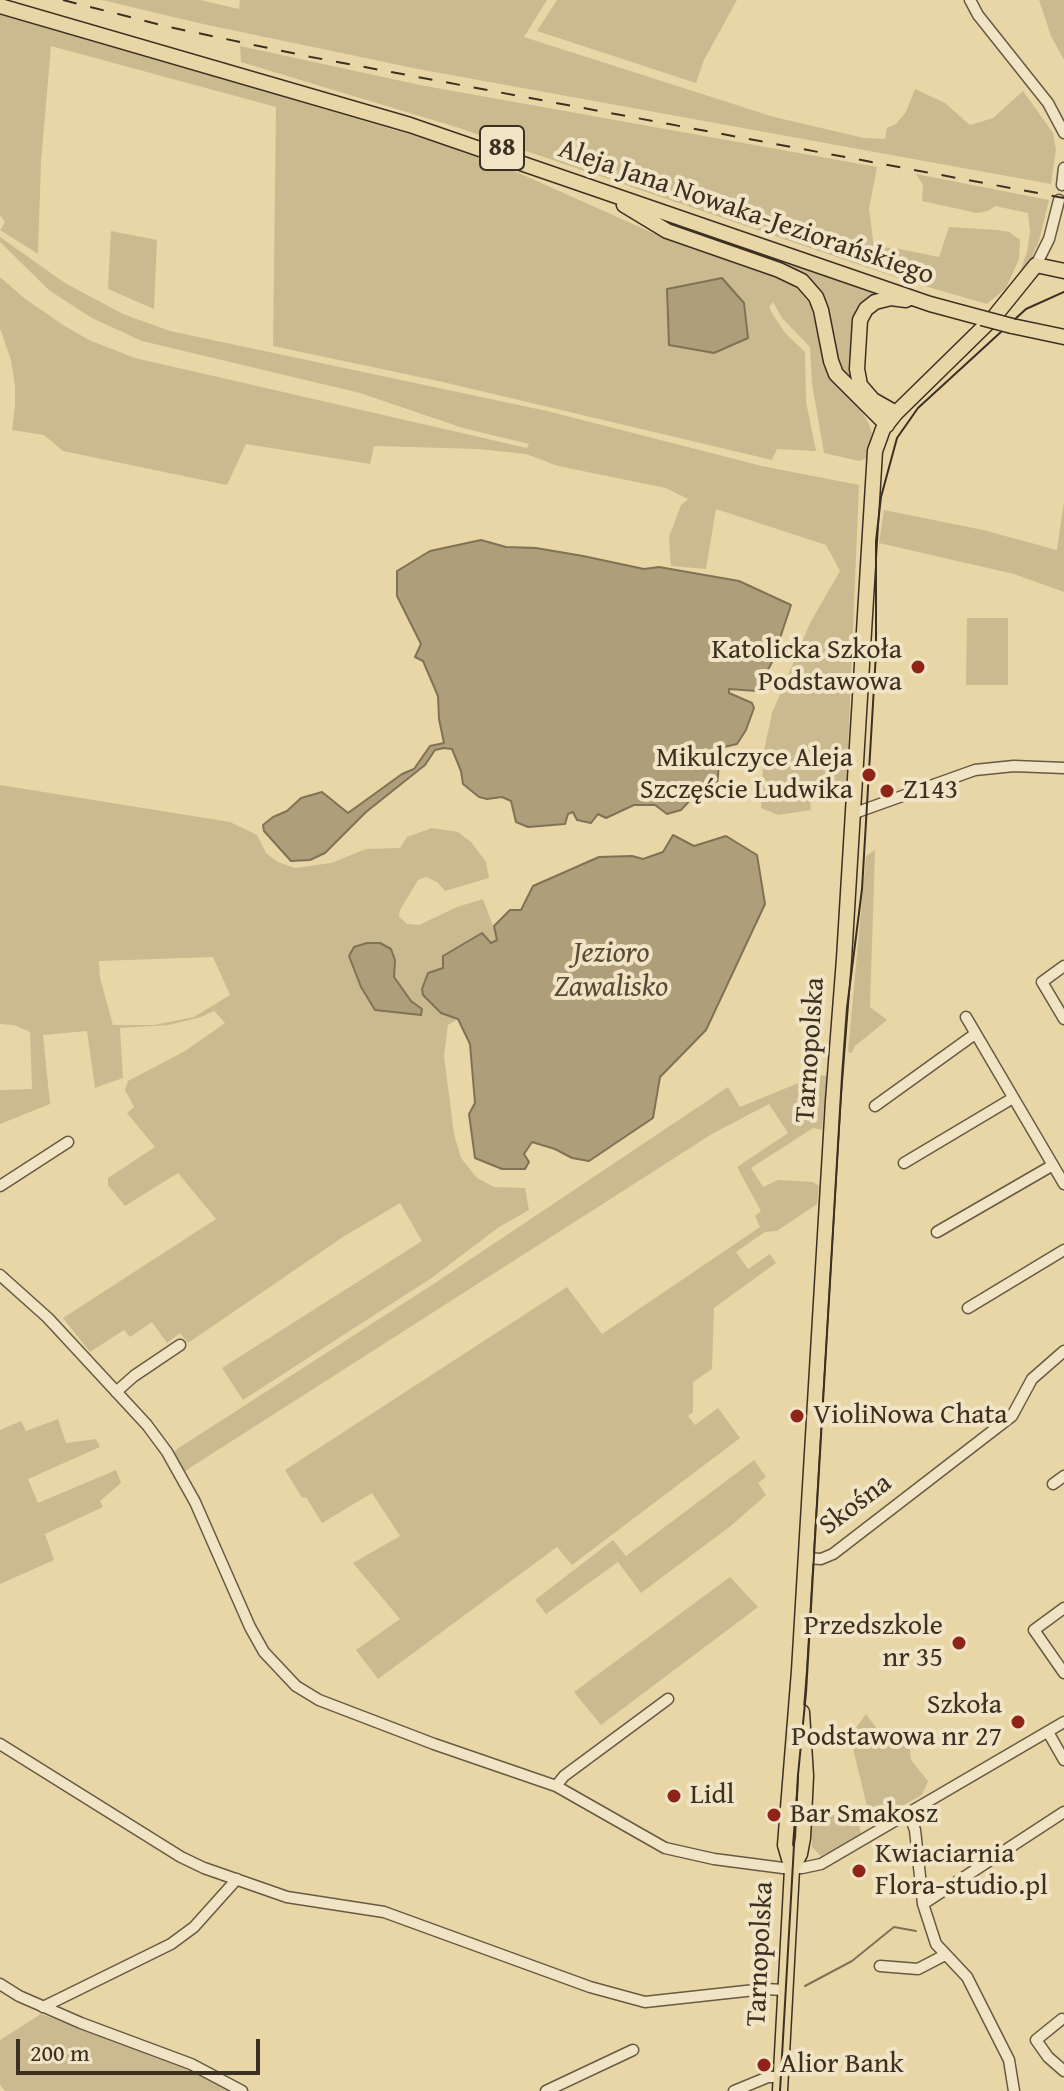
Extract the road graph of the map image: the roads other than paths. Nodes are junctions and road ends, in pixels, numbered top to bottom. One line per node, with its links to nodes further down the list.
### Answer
1 (11, 0): 12 (main road, Aleja Jana Nowaka-Jeziorańskiego / 88)
2 (970, 0): 4 (street)
3 (0, 6): 7 (main road, Aleja Jana Nowaka-Jeziorańskiego / 88)
4 (1064, 133)
5 (1064, 168): 6 (street)
6 (1062, 185)
7 (601, 190): 11 (main road, Aleja Jana Nowaka-Jeziorańskiego / 88); 16 (main road)
8 (1059, 200): 9 (street)
9 (1036, 265): 10 (main road); 16 (main road)
10 (1064, 271)
11 (930, 304): 12 (main road, Aleja Jana Nowaka-Jeziorańskiego / 88); 16 (main road)
12 (986, 315): 13 (main road, Aleja Jana Nowaka-Jeziorańskiego / 88, bridge)
13 (1015, 322): 14 (main road, Aleja Jana Nowaka-Jeziorańskiego / 88); 15 (main road, Aleja Jana Nowaka-Jeziorańskiego / 88)
14 (1064, 329)
15 (1064, 337)
16 (888, 424): 18 (main road, Tarnopolska)
17 (1064, 768): 18 (street)
18 (852, 814): 39 (main road, Tarnopolska)
19 (1064, 966): 21 (street)
20 (966, 1017): 22 (street)
21 (1064, 1019)
22 (975, 1034): 23 (street); 24 (street)
23 (1013, 1098): 26 (street); 27 (street)
24 (875, 1106)
25 (68, 1142): 29 (street)
26 (904, 1163)
27 (1053, 1165): 28 (street); 30 (street)
28 (1064, 1184)
29 (0, 1186)
30 (937, 1232)
31 (1064, 1250): 33 (street)
32 (0, 1275): 36 (street)
33 (968, 1308)
34 (180, 1345): 36 (street)
35 (1064, 1351): 39 (street, Skośna)
36 (116, 1392): 47 (street)
37 (1064, 1476): 38 (street)
38 (1053, 1484)
39 (806, 1558): 50 (main road, Tarnopolska)
40 (1064, 1608): 41 (street)
41 (1064, 1673)
42 (668, 1699): 47 (street)
43 (1064, 1722): 44 (street)
44 (1048, 1732): 46 (street); 49 (street)
45 (0, 1744): 51 (street)
46 (1064, 1760)
47 (556, 1786): 50 (street)
48 (1064, 1812): 52 (street)
49 (909, 1813): 50 (street); 52 (street)
50 (792, 1869): 56 (main road, Tarnopolska)
51 (237, 1879): 56 (street); 57 (street)
52 (923, 1904): 53 (street)
53 (945, 1955): 54 (street); 65 (street)
54 (880, 1966)
55 (0, 1984): 57 (street)
56 (785, 1990): 61 (main road, Tarnopolska)
57 (43, 2007): 62 (street)
58 (1062, 2019): 60 (street)
59 (633, 2050): 63 (street)
60 (1064, 2071)
61 (780, 2084): 64 (street)
62 (242, 2091)
63 (546, 2091)
64 (734, 2091)
65 (1014, 2091)

